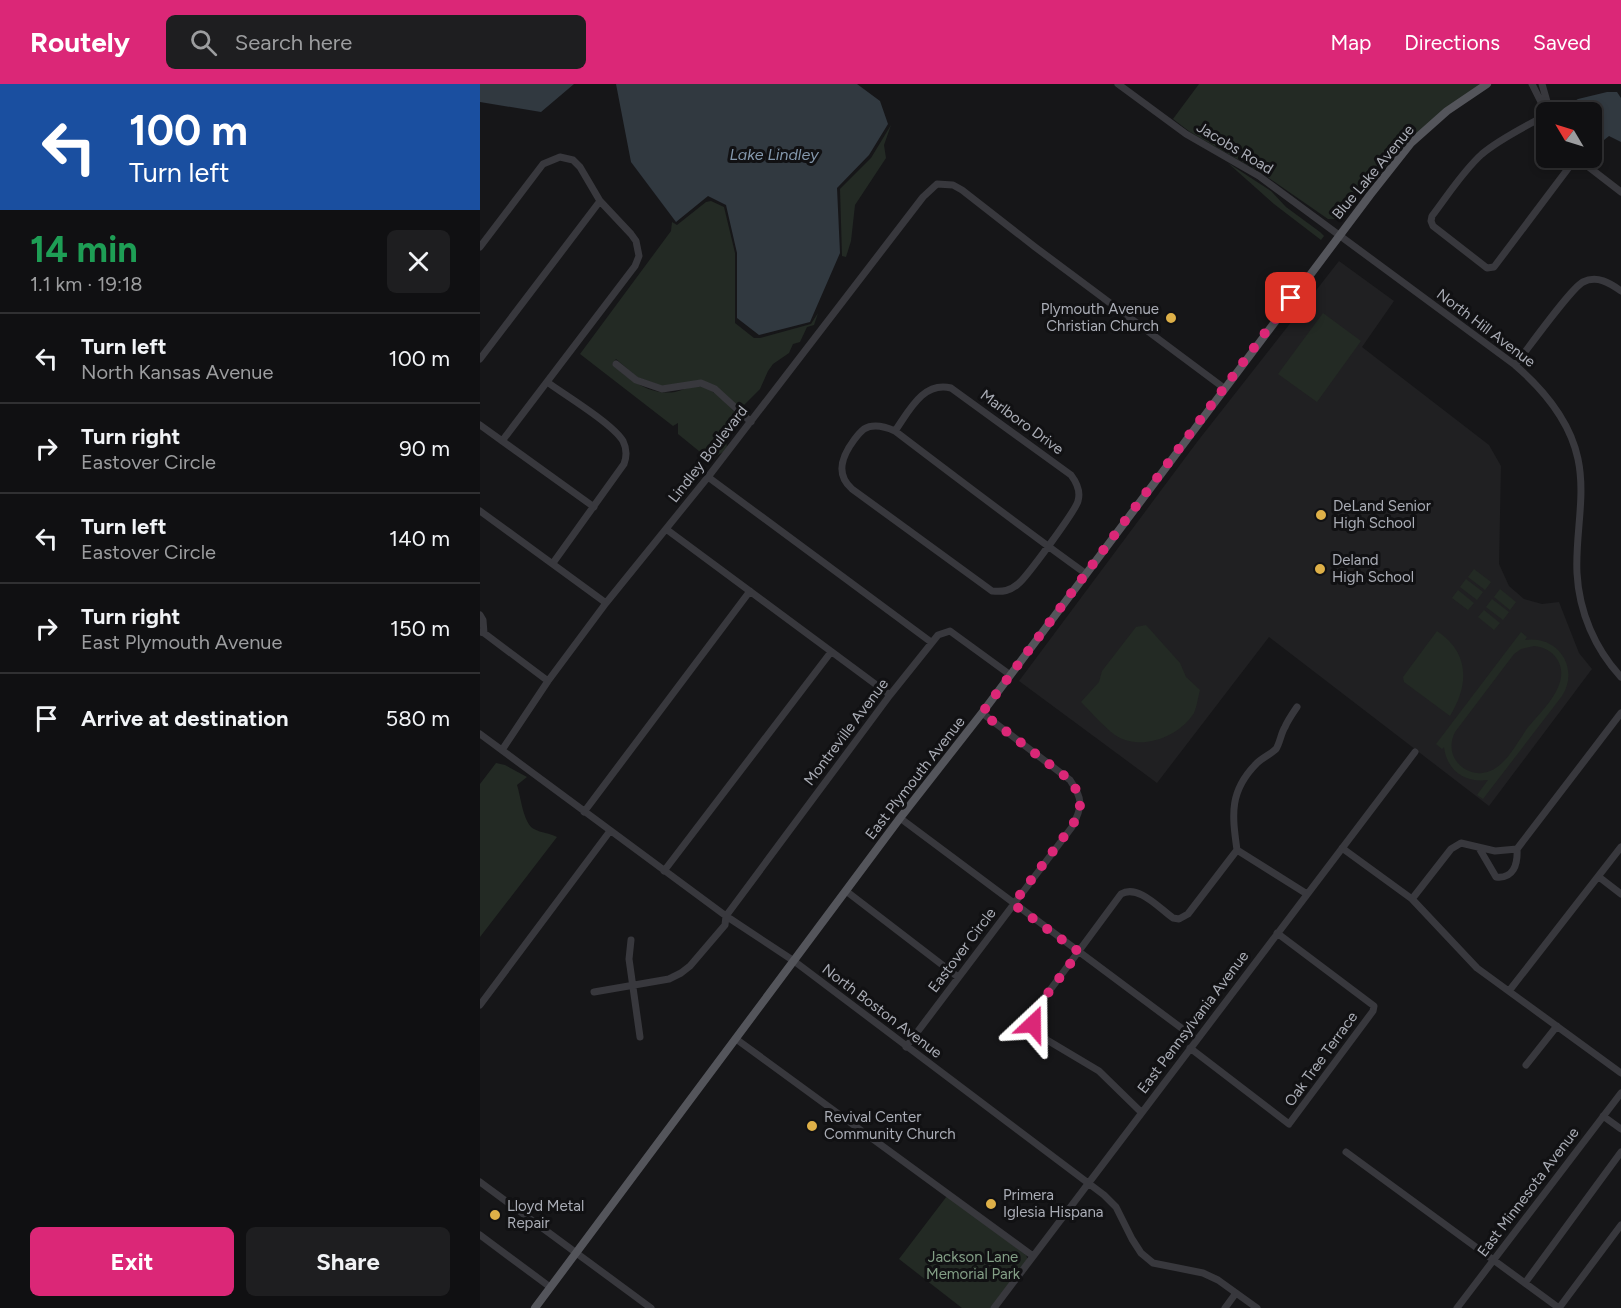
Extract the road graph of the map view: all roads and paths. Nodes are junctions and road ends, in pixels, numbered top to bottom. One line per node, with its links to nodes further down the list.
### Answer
1 (1118, 84): 12 (street, Jacobs Road)
2 (1487, 84): 12 (main road, Blue Lake Avenue)
3 (1532, 84): 5 (street)
4 (1542, 84): 6 (street)
5 (1541, 102)
6 (1546, 102)
7 (1536, 121): 8 (street)
8 (1569, 168)
9 (1590, 168): 10 (street)
10 (1621, 192)
11 (600, 201): 13 (street); 15 (street); 18 (street)
12 (1339, 235): 17 (street, North Hill Avenue); 19 (main road, East Plymouth Avenue)
13 (480, 247)
14 (1621, 291): 17 (street)
15 (480, 359)
16 (616, 364): 20 (street)
17 (1515, 365): 38 (street, North Hill Avenue)
18 (547, 382): 23 (street); 25 (street)
19 (1224, 388): 20 (street, Lindley Boulevard); 30 (main road, East Plymouth Avenue)
20 (751, 422): 24 (street, Lindley Boulevard)
21 (480, 425): 23 (street)
22 (895, 431): 28 (street); 28 (street, Marlboro Drive); 28 (street)
23 (502, 441): 25 (street)
24 (708, 477): 27 (street, Lindley Boulevard); 35 (street)
25 (594, 507): 29 (street)
26 (480, 511): 29 (street)
27 (666, 529): 31 (street); 32 (street, Lindley Boulevard)
28 (1048, 546): 30 (street)
29 (554, 563): 32 (street)
30 (1085, 573): 37 (main road, East Plymouth Avenue)
31 (750, 591): 36 (street); 47 (street)
32 (606, 603): 39 (street, Lindley Boulevard)
33 (480, 615): 34 (street)
34 (481, 635): 39 (street)
35 (932, 642): 37 (street); 40 (street, Montreville Avenue)
36 (831, 652): 40 (street); 55 (street)
37 (1009, 674): 42 (main road, East Plymouth Avenue)
38 (1621, 677)
39 (548, 681): 45 (street, Lindley Boulevard)
40 (890, 695): 62 (street, Montreville Avenue)
41 (1297, 707): 54 (street)
42 (982, 713): 48 (main road, East Plymouth Avenue); 61 (street, Eastover Circle)
43 (1621, 713): 53 (street)
44 (480, 734): 45 (street, North Boston Avenue)
45 (502, 750): 47 (street, North Boston Avenue)
46 (1415, 753): 51 (street, East Pennsylvania Avenue)
47 (584, 812): 49 (street, North Boston Avenue)
48 (900, 818): 57 (main road, East Plymouth Avenue); 61 (street)
49 (610, 831): 55 (street, North Boston Avenue); 71 (street)
50 (1621, 847): 56 (street)
51 (1342, 848): 58 (street, East Pennsylvania Avenue); 60 (street)
52 (1479, 848): 53 (street); 53 (street); 60 (street)
53 (1517, 849)
54 (1237, 850): 58 (street); 65 (street)
55 (664, 871): 62 (street, North Boston Avenue)
56 (1599, 877): 59 (street); 69 (street)
57 (846, 891): 66 (main road, East Plymouth Avenue); 67 (street)
58 (1306, 894): 63 (street, East Pennsylvania Avenue)
59 (1621, 894)
60 (1412, 899): 69 (street)
61 (1013, 904): 65 (street); 67 (street, Eastover Circle)
62 (726, 916): 66 (street, North Boston Avenue); 68 (street, Montreville Avenue)
63 (1277, 933): 75 (street, East Pennsylvania Avenue); 77 (street, Oak Tree Terrace)
64 (631, 940): 68 (street)
65 (1079, 952): 75 (street); 81 (street)
66 (794, 961): 74 (main road, East Plymouth Avenue); 76 (street, North Boston Avenue)
67 (958, 977): 76 (street, Eastover Circle)
68 (633, 985): 70 (street, Montreville Avenue); 73 (street)
69 (1509, 991): 72 (street)
70 (594, 992)
71 (480, 1005)
72 (1557, 1026): 78 (street); 79 (street)
73 (640, 1037)
74 (736, 1039): 90 (main road, East Plymouth Avenue); 91 (street)
75 (1196, 1039): 77 (street, East Pennsylvania Avenue)
76 (906, 1047): 87 (street, North Boston Avenue)
77 (1190, 1048): 81 (street, East Pennsylvania Avenue)
78 (1526, 1065)
79 (1621, 1073)
80 (1621, 1093): 82 (street, East Minnesota Avenue)
81 (1141, 1112): 87 (street, East Pennsylvania Avenue)
82 (1603, 1116): 83 (street); 92 (street, East Minnesota Avenue)
83 (1621, 1130)
84 (1346, 1152): 92 (street)
85 (1621, 1152): 93 (street)
86 (480, 1182): 90 (street)
87 (1087, 1183): 91 (street, East Pennsylvania Avenue); 95 (street, North Boston Avenue)
88 (1621, 1225): 102 (street)
89 (480, 1235): 94 (street)
90 (577, 1252): 94 (main road, East Plymouth Avenue); 97 (street)
91 (1033, 1256): 98 (street, East Pennsylvania Avenue)
92 (1494, 1260): 93 (street); 101 (street, East Minnesota Avenue)
93 (1525, 1283): 102 (street)
94 (550, 1287): 96 (main road, East Plymouth Avenue)
95 (1236, 1293): 99 (street); 100 (street, North Boston Avenue)
96 (535, 1308)
97 (651, 1308)
98 (994, 1308)
99 (1225, 1308)
100 (1257, 1308)
101 (1457, 1308)
102 (1559, 1308)

